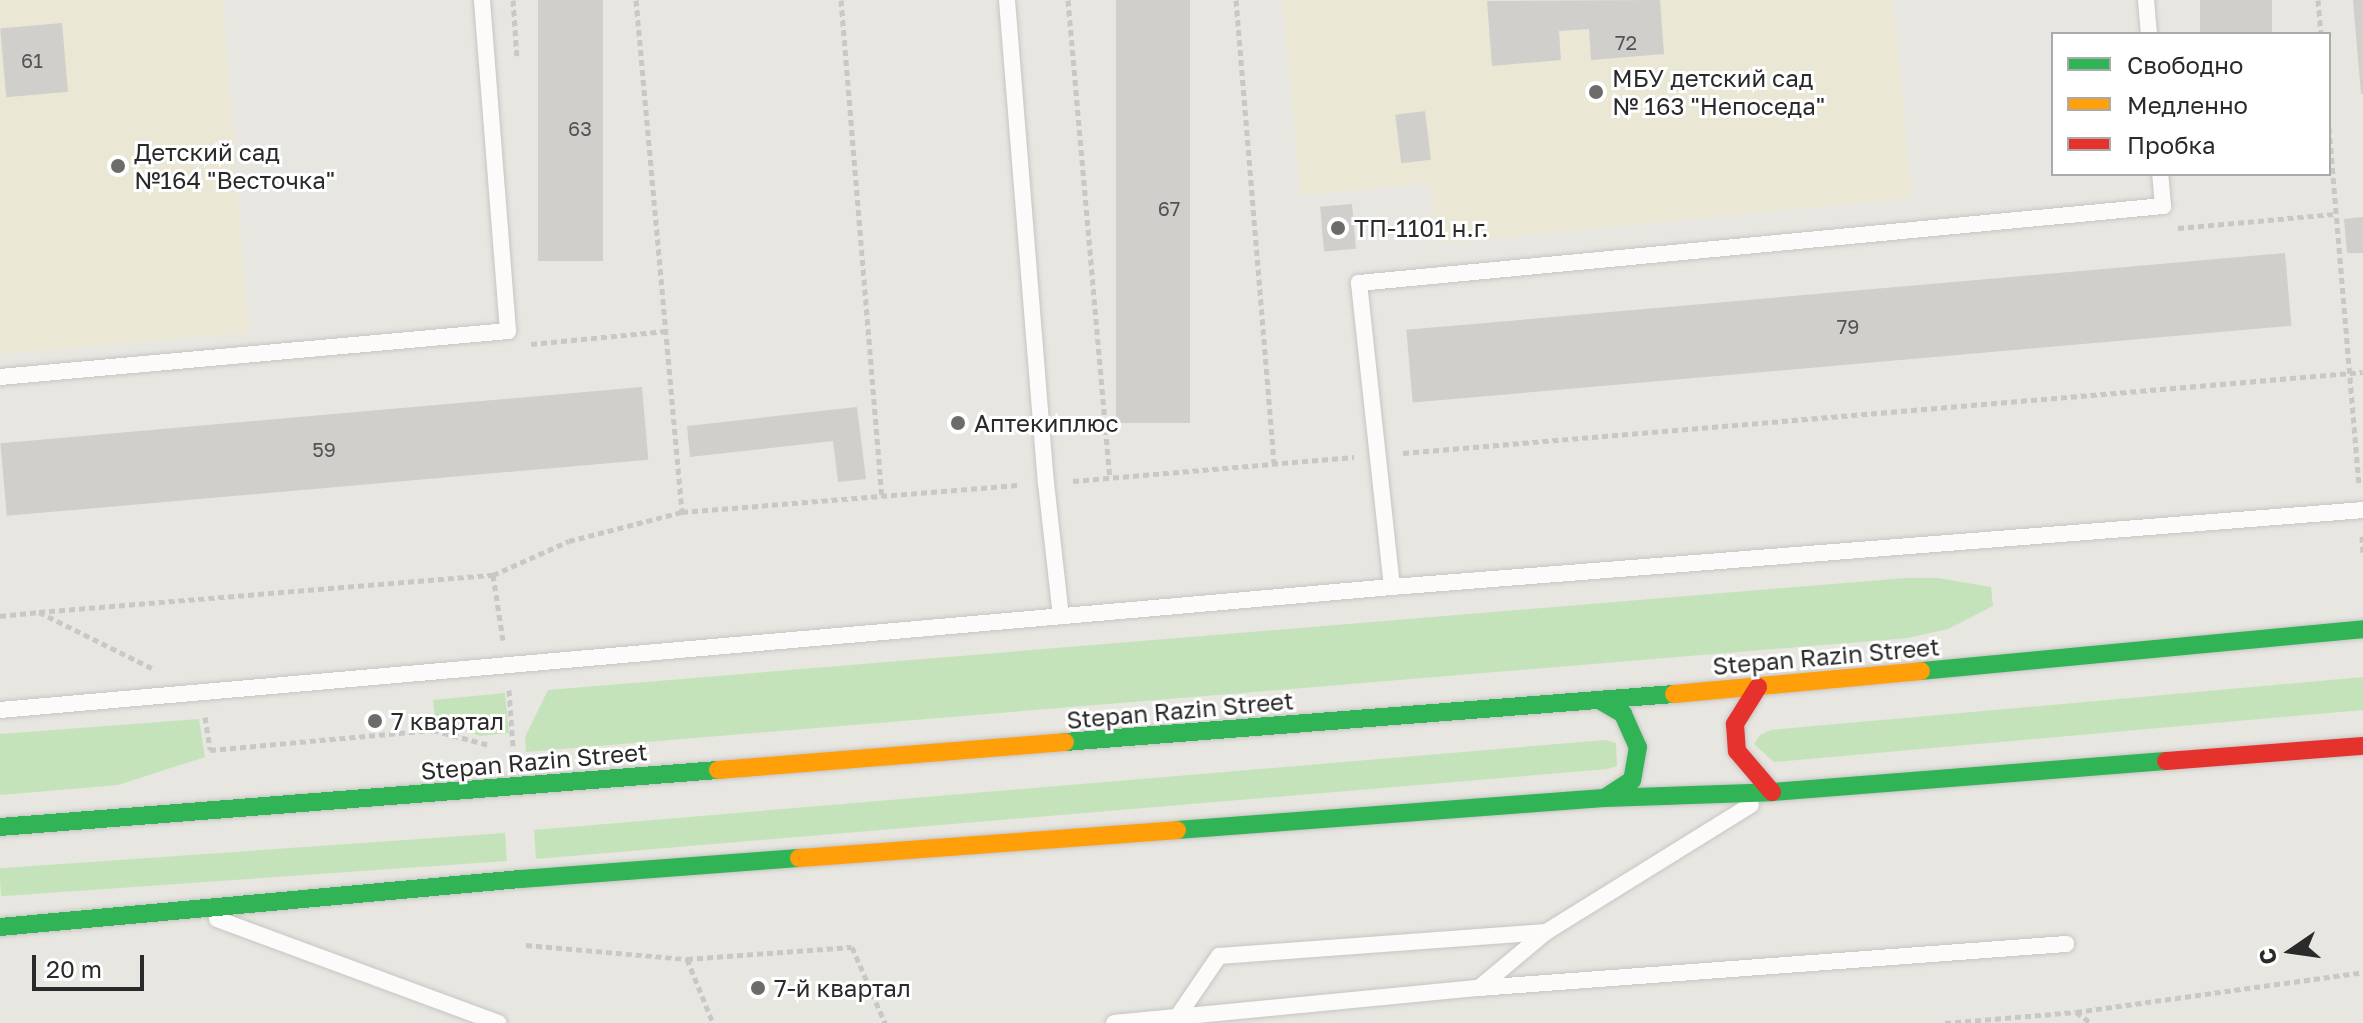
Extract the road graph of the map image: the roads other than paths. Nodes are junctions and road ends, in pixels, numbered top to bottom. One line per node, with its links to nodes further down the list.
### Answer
1 (482, 0): 6 (lane)
2 (1007, 0): 9 (lane)
3 (2146, 0): 4 (lane)
4 (2149, 32)
5 (2160, 176): 8 (lane)
6 (0, 377)
7 (2362, 510): 8 (lane)
8 (1392, 587): 9 (lane)
9 (1061, 616): 13 (lane)
10 (2363, 629): 11 (main road, Stepan Razin Street)
11 (1758, 687): 12 (main road, Stepan Razin Street); 15 (main road)
12 (1599, 700): 16 (main road); 17 (main road, Stepan Razin Street)
13 (0, 710)
14 (2363, 746): 15 (main road)
15 (1772, 792): 16 (main road); 20 (lane)
16 (1604, 798): 18 (main road)
17 (0, 827)
18 (189, 909): 19 (main road); 24 (lane)
19 (0, 927)
20 (1546, 932): 22 (lane); 23 (lane)
21 (2066, 944): 22 (lane)
22 (1479, 988): 23 (lane)
23 (1178, 1016): 25 (lane)
24 (498, 1023)
25 (1114, 1023)

